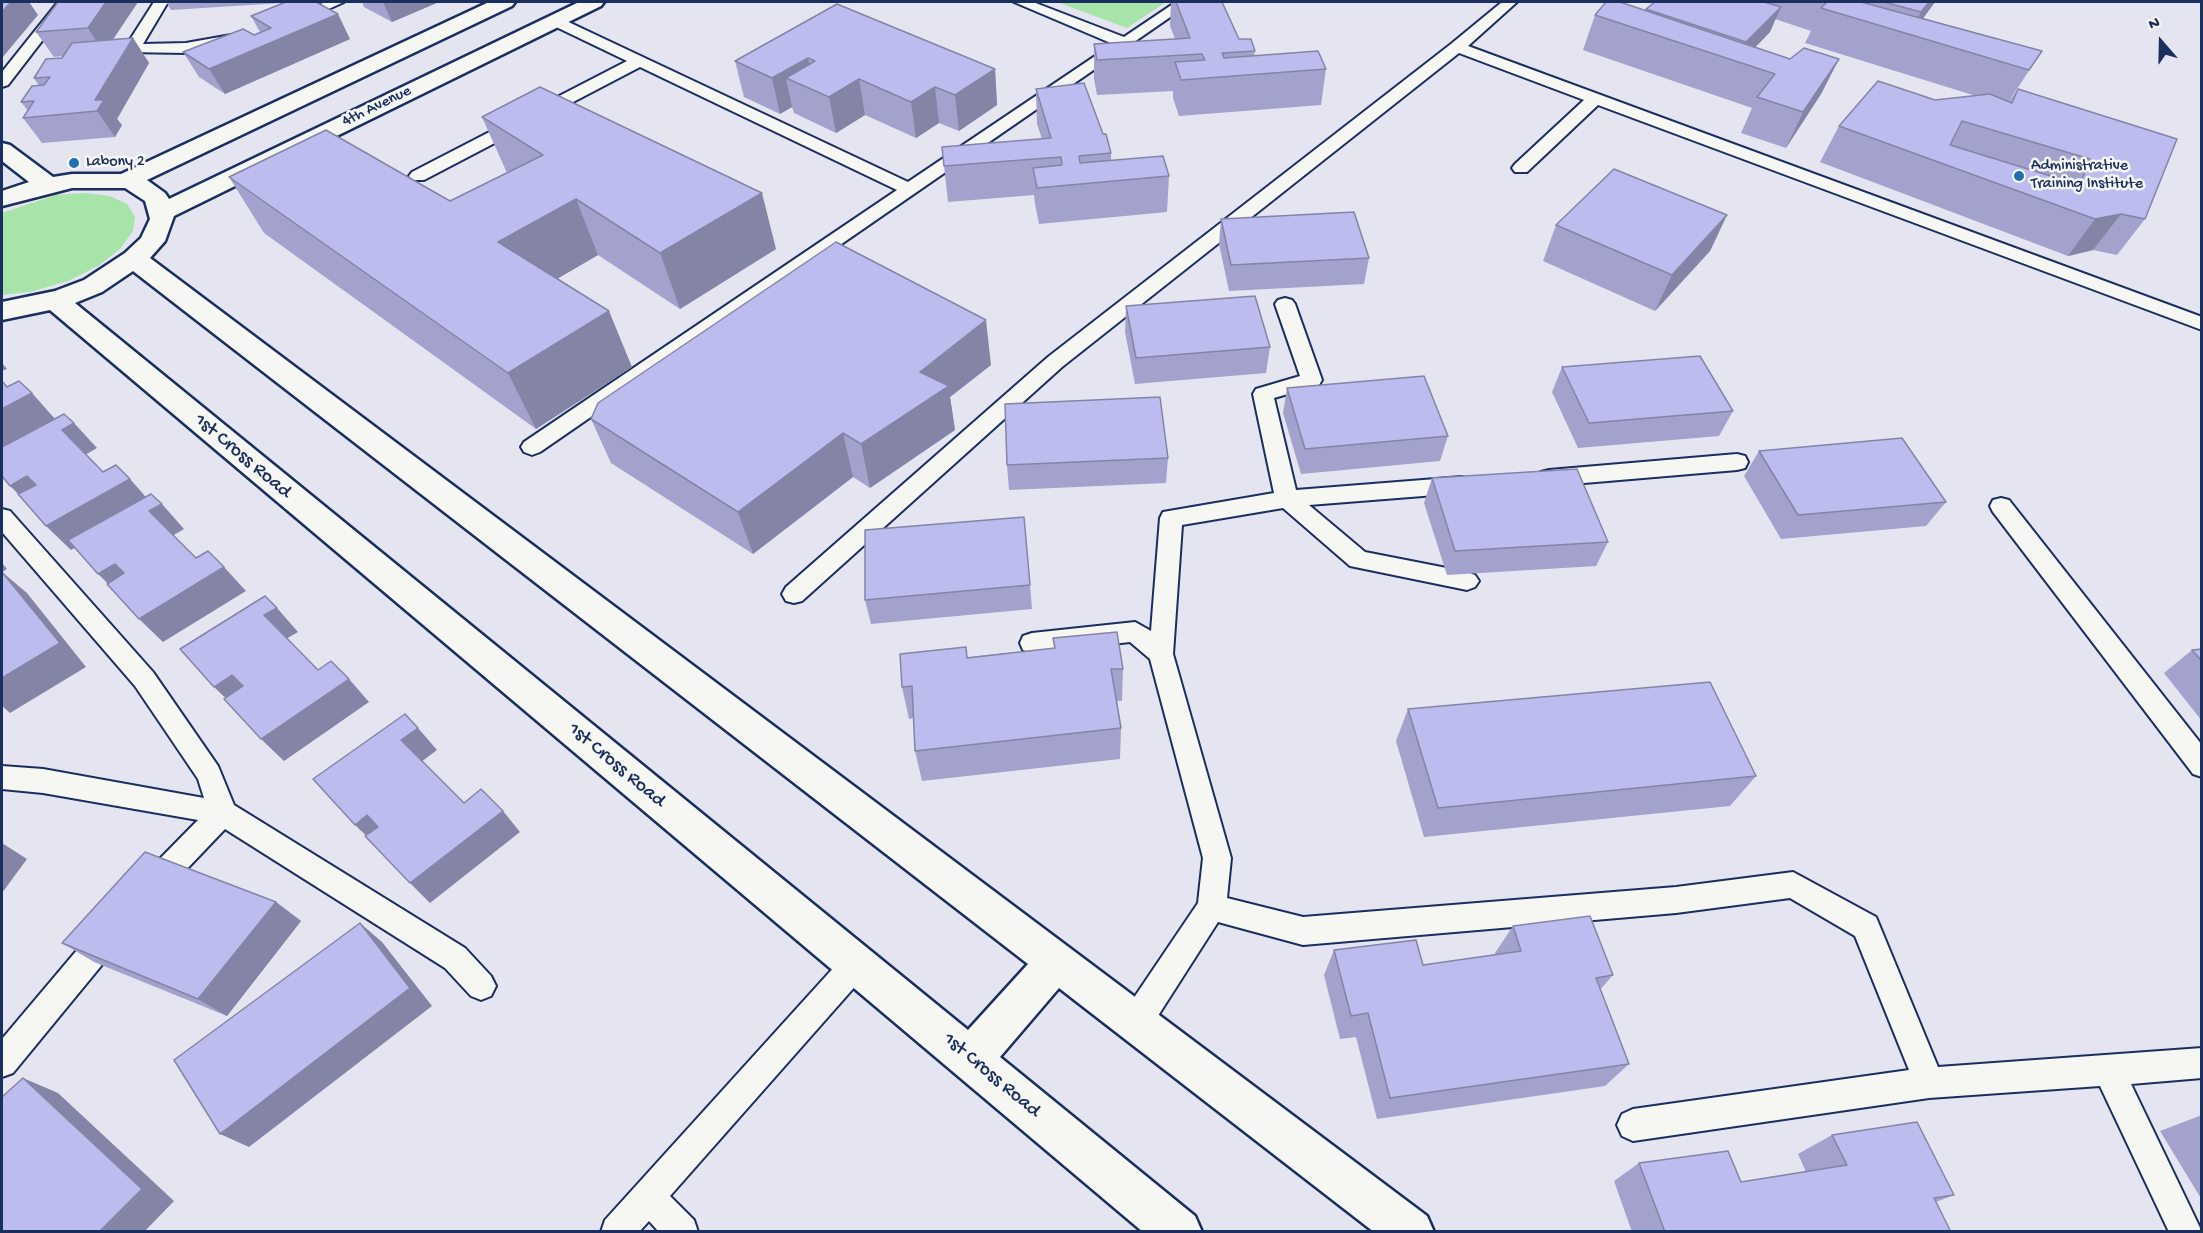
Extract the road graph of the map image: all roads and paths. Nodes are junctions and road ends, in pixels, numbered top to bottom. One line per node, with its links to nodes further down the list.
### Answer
1 (65, 2): 15 (lane)
2 (161, 2): 11 (lane)
3 (337, 2): 10 (lane)
4 (506, 2): 20 (street)
5 (594, 2): 9 (street, 4th Avenue)
6 (1021, 2): 12 (lane)
7 (1185, 2): 12 (lane)
8 (1510, 2): 13 (lane)
9 (555, 21): 14 (lane); 24 (street, 4th Avenue)
10 (277, 27)
11 (247, 37)
12 (1126, 43): 22 (lane)
13 (1457, 47): 16 (lane); 40 (lane)
14 (640, 61): 19 (lane); 22 (lane)
15 (2, 82)
16 (1595, 99): 18 (lane); 31 (lane)
17 (2, 150): 21 (street)
18 (1521, 168)
19 (418, 176)
20 (125, 181): 21 (street); 24 (street)
21 (48, 185): 23 (street)
22 (911, 190): 25 (lane)
23 (2, 200)
24 (160, 213): 27 (street)
25 (827, 248): 26 (lane); 32 (lane)
26 (847, 258)
27 (134, 259): 28 (street); 47 (street)
28 (55, 300): 30 (street); 48 (street, 1st Cross Road)
29 (1285, 304): 36 (lane)
30 (2, 311)
31 (2202, 324)
32 (532, 447)
33 (1737, 462): 34 (lane)
34 (1523, 480)
35 (1488, 482): 36 (lane)
36 (1287, 499): 39 (lane); 42 (lane)
37 (2001, 506): 43 (lane)
38 (2, 517): 45 (lane)
39 (1467, 581)
40 (794, 594)
41 (1032, 643): 42 (lane)
42 (1161, 654): 46 (lane)
43 (2202, 766)
44 (2, 778): 45 (lane)
45 (223, 813): 49 (lane); 52 (lane)
46 (1212, 907): 50 (lane); 55 (lane)
47 (1057, 961): 50 (street); 51 (street)
48 (856, 964): 51 (street, 1st Cross Road); 57 (lane)
49 (481, 987)
50 (1136, 1022): 61 (street)
51 (970, 1059): 60 (street, 1st Cross Road)
52 (2, 1062)
53 (2202, 1063): 54 (lane)
54 (2108, 1070): 55 (lane); 62 (lane)
55 (1929, 1083): 56 (lane)
56 (1633, 1125)
57 (649, 1197): 58 (lane); 59 (lane)
58 (617, 1232)
59 (682, 1232)
60 (1179, 1232)
61 (1411, 1232)
62 (2186, 1232)

